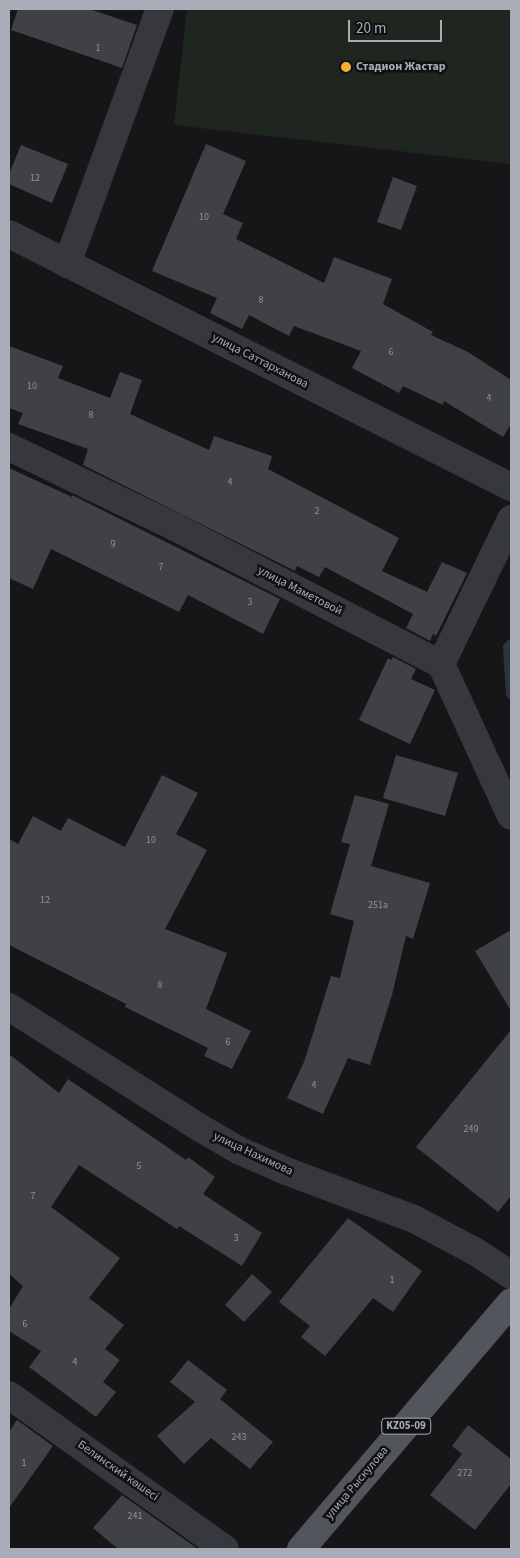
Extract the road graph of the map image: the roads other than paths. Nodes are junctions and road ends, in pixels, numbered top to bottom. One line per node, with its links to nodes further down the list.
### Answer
1 (160, 9): 3 (street)
2 (9, 234): 3 (street, улица Саттарханова)
3 (67, 264): 5 (street, улица Саттарханова)
4 (9, 447): 7 (street, улица Маметовой)
5 (511, 487)
6 (511, 519): 7 (street)
7 (441, 664): 8 (street)
8 (511, 816)
9 (9, 1006): 10 (street, улица Нахимова)
10 (511, 1275)
11 (511, 1302): 14 (main road, улица Рыскулова / KZ05-09)
12 (9, 1395): 13 (street, Белинский көшесi)
13 (225, 1549)
14 (301, 1549)

